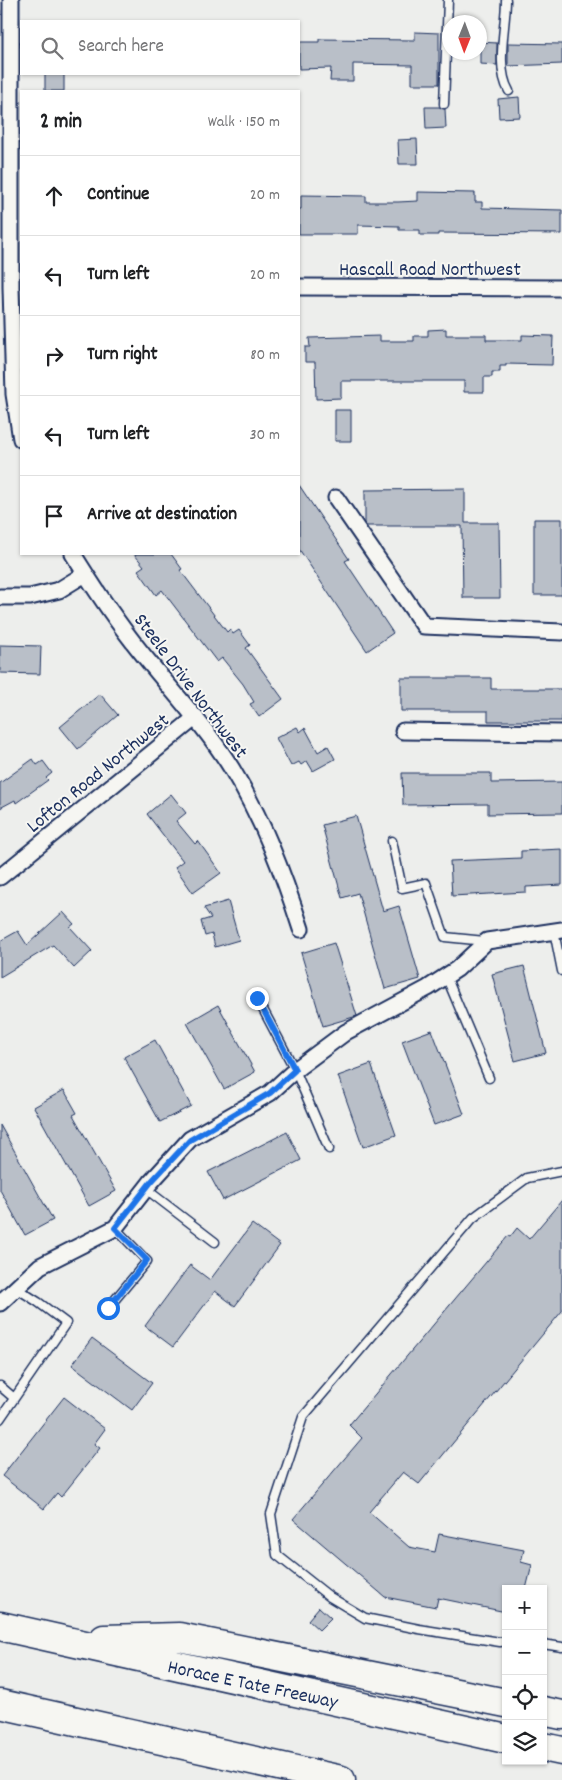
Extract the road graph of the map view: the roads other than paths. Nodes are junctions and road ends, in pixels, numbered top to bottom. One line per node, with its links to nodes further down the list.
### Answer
1 (11, 0): 6 (street)
2 (448, 0): 5 (lane)
3 (506, 0): 4 (lane)
4 (509, 91)
5 (444, 104)
6 (11, 287): 9 (street)
7 (300, 288): 8 (street, Hascall Road Northwest)
8 (562, 288)
9 (20, 433)
10 (336, 498): 14 (street)
11 (74, 555): 12 (street, Steele Drive Northwest)
12 (85, 574): 13 (street); 15 (street, Steele Drive Northwest)
13 (0, 597)
14 (562, 632)
15 (196, 717): 19 (street, Lofton Road Northwest); 20 (street, Steele Drive Northwest)
16 (403, 731): 17 (street)
17 (562, 732)
18 (392, 841): 22 (lane)
19 (0, 877)
20 (300, 929)
21 (558, 930): 22 (street); 23 (lane)
22 (487, 941): 24 (street)
23 (562, 972)
24 (446, 976): 26 (street); 27 (lane)
25 (257, 998): 26 (lane)
26 (295, 1070): 28 (lane); 30 (street)
27 (489, 1078)
28 (329, 1149)
29 (562, 1171): 41 (lane)
30 (146, 1189): 31 (street); 32 (lane)
31 (115, 1228): 33 (street); 35 (lane)
32 (215, 1242)
33 (16, 1288): 34 (street); 37 (lane)
34 (0, 1303)
35 (108, 1308)
36 (0, 1386): 37 (lane)
37 (14, 1398): 38 (lane)
38 (0, 1419)
39 (0, 1626): 40 (highway, Horace E Tate Freeway)
40 (60, 1640): 44 (highway); 48 (highway, Horace E Tate Freeway)
41 (502, 1642)
42 (547, 1645): 43 (lane)
43 (562, 1647)
44 (502, 1702)
45 (0, 1704): 51 (highway)
46 (547, 1712): 47 (highway)
47 (562, 1715)
48 (502, 1738)
49 (547, 1748): 50 (highway)
50 (562, 1752)
51 (341, 1780)

